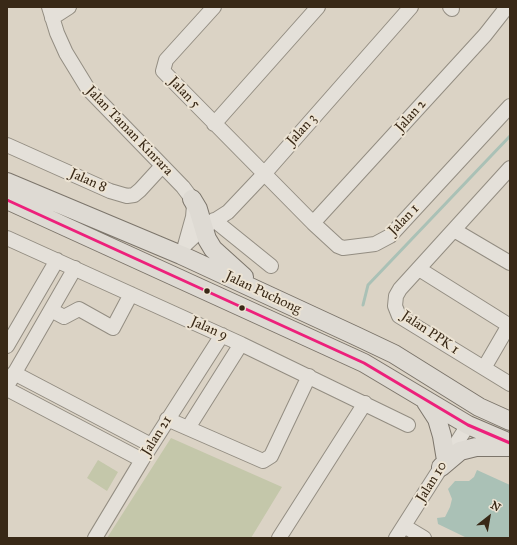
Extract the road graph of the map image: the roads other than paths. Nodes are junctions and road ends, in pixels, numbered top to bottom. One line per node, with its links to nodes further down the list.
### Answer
1 (69, 7): 6 (street)
2 (214, 7): 8 (street, Jalan 5)
3 (318, 7): 8 (street)
4 (411, 7): 12 (street, Jalan 3)
5 (506, 7): 16 (street, Jalan 2)
6 (51, 12): 10 (street, Jalan Taman Kinrara)
7 (510, 106): 16 (street, Jalan 1)
8 (214, 124): 12 (street, Jalan 5)
9 (7, 145): 10 (street, Jalan 8)
10 (162, 166): 14 (street, Jalan Taman Kinrara)
11 (510, 168): 18 (street, Jalan PPK 1)
12 (264, 174): 16 (street, Jalan 1); 17 (street, Jalan 3)
13 (7, 182): 20 (main road, Jalan Puchong)
14 (192, 199): 17 (main road); 20 (street)
15 (7, 200): 21 (main road, Jalan Puchong)
16 (313, 223)
17 (208, 224): 20 (street, Jalan 3); 24 (street); 29 (main road)
18 (454, 230): 22 (street); 26 (street, Jalan PPK 1)
19 (9, 242): 23 (street, Jalan 9)
20 (183, 250): 21 (main road); 28 (main road); 29 (main road, Jalan Puchong)
21 (133, 258): 28 (main road, Jalan Puchong)
22 (508, 259)
23 (57, 260): 25 (street, Jalan 9); 34 (street)
24 (271, 266)
25 (75, 268): 27 (street, Jalan 9); 30 (street)
26 (419, 269): 31 (street); 36 (street, Jalan PPK 1)
27 (131, 294): 30 (street); 32 (street, Jalan 9)
28 (217, 296): 41 (main road, Jalan Puchong)
29 (268, 296): 35 (main road, Jalan Puchong)
30 (51, 310): 37 (street)
31 (509, 325): 36 (street)
32 (222, 335): 33 (street, Jalan 9); 43 (street, Jalan 21)
33 (241, 344): 38 (street, Jalan 9); 47 (street)
34 (7, 346)
35 (414, 366): 44 (main road, Jalan Puchong); 46 (main road)
36 (484, 368): 39 (street, Jalan PPK 1)
37 (14, 373): 40 (street); 50 (street)
38 (309, 376): 42 (street, Jalan 9); 47 (street)
39 (510, 384)
40 (7, 387): 52 (street)
41 (412, 391): 46 (main road, Jalan Puchong); 53 (main road)
42 (365, 403): 45 (street, Jalan 9); 55 (street)
43 (168, 419): 47 (street); 50 (street, Jalan 21)
44 (510, 421)
45 (408, 425)
46 (468, 426): 48 (main road); 49 (main road, Jalan Puchong); 53 (street, Jalan 10)
47 (188, 428)
48 (510, 434)
49 (510, 443)
50 (151, 445): 52 (street, Jalan 21)
51 (510, 447): 53 (main road)
52 (142, 460): 56 (street, Jalan 21)
53 (444, 464): 54 (street, Jalan 10)
54 (404, 526): 57 (street, Jalan 10); 58 (street)
55 (282, 537)
56 (95, 538)
57 (396, 538)
58 (424, 538)

